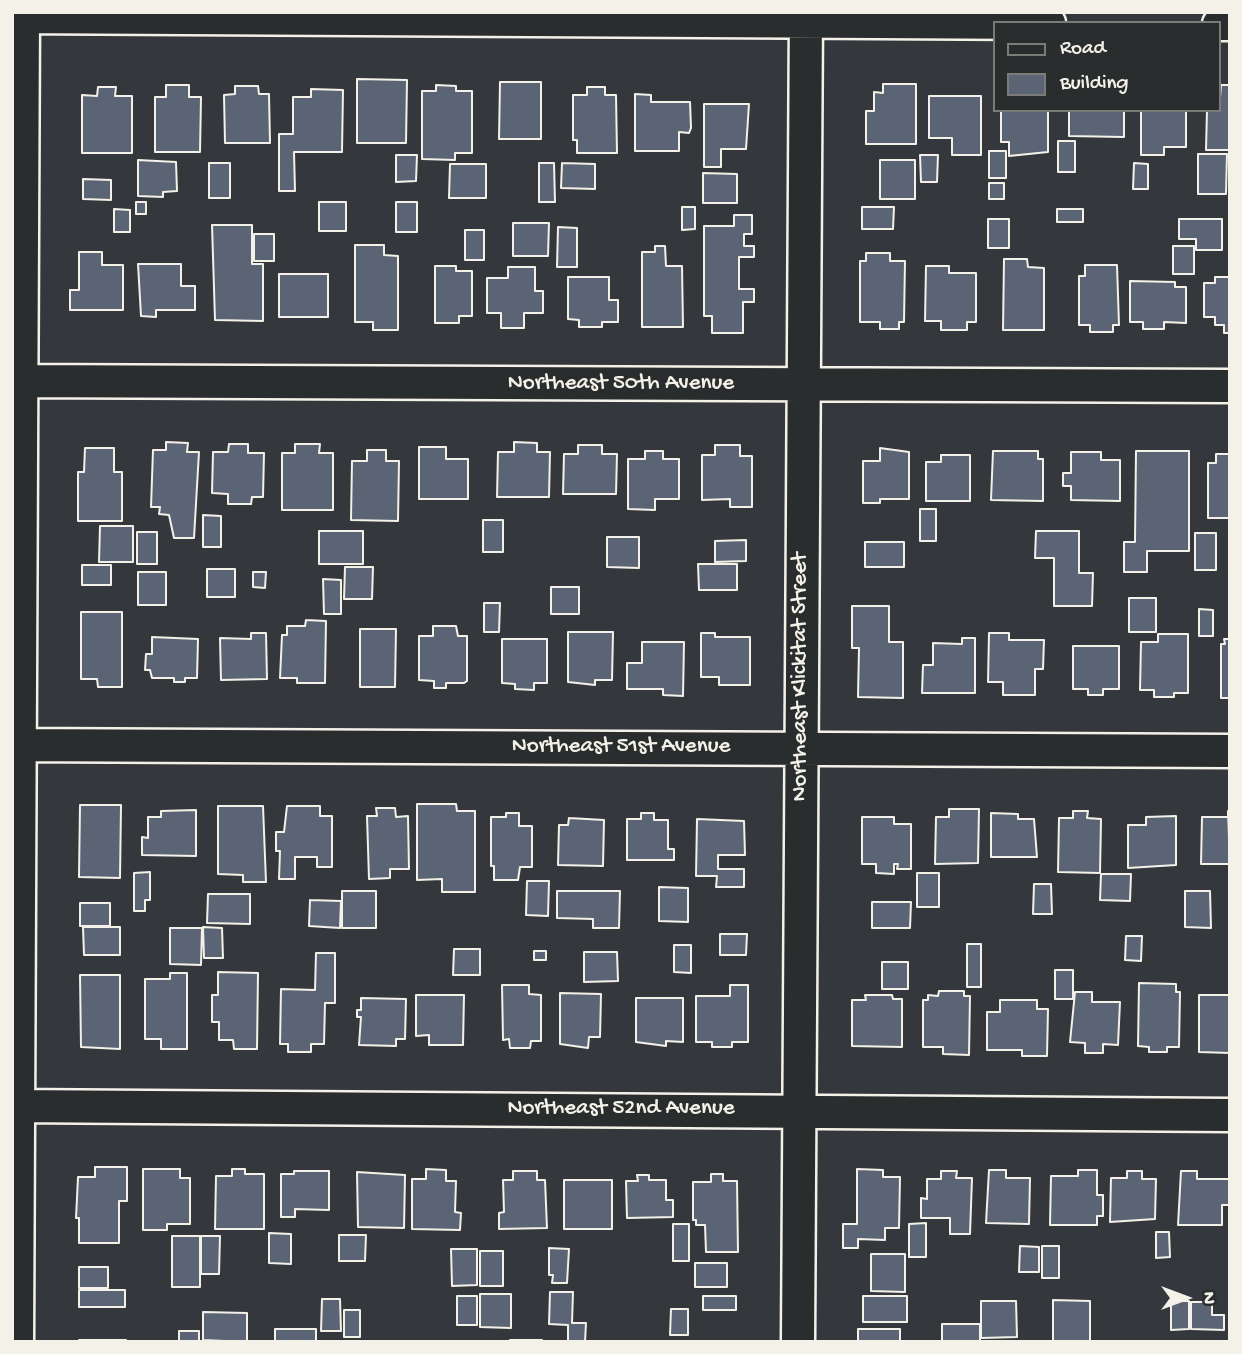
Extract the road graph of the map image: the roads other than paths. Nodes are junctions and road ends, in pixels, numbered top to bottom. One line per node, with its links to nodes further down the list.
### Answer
1 (19, 15): 2 (street); 4 (street)
2 (805, 17): 3 (street); 5 (street, Northeast Klickitat Street)
3 (993, 22)
4 (17, 381): 5 (street, Northeast 50th Avenue); 7 (street)
5 (803, 385): 6 (street, Northeast 50th Avenue); 8 (street, Northeast Klickitat Street)
6 (1230, 386)
7 (17, 745): 8 (street, Northeast 51st Avenue); 10 (street)
8 (801, 748): 9 (street, Northeast 51st Avenue); 11 (street, Northeast Klickitat Street)
9 (1230, 751)
10 (15, 1106): 11 (street, Northeast 52nd Avenue); 13 (street)
11 (799, 1110): 12 (street, Northeast 52nd Avenue); 14 (street, Northeast Klickitat Street)
12 (1230, 1115)
13 (17, 1342)
14 (798, 1342)

